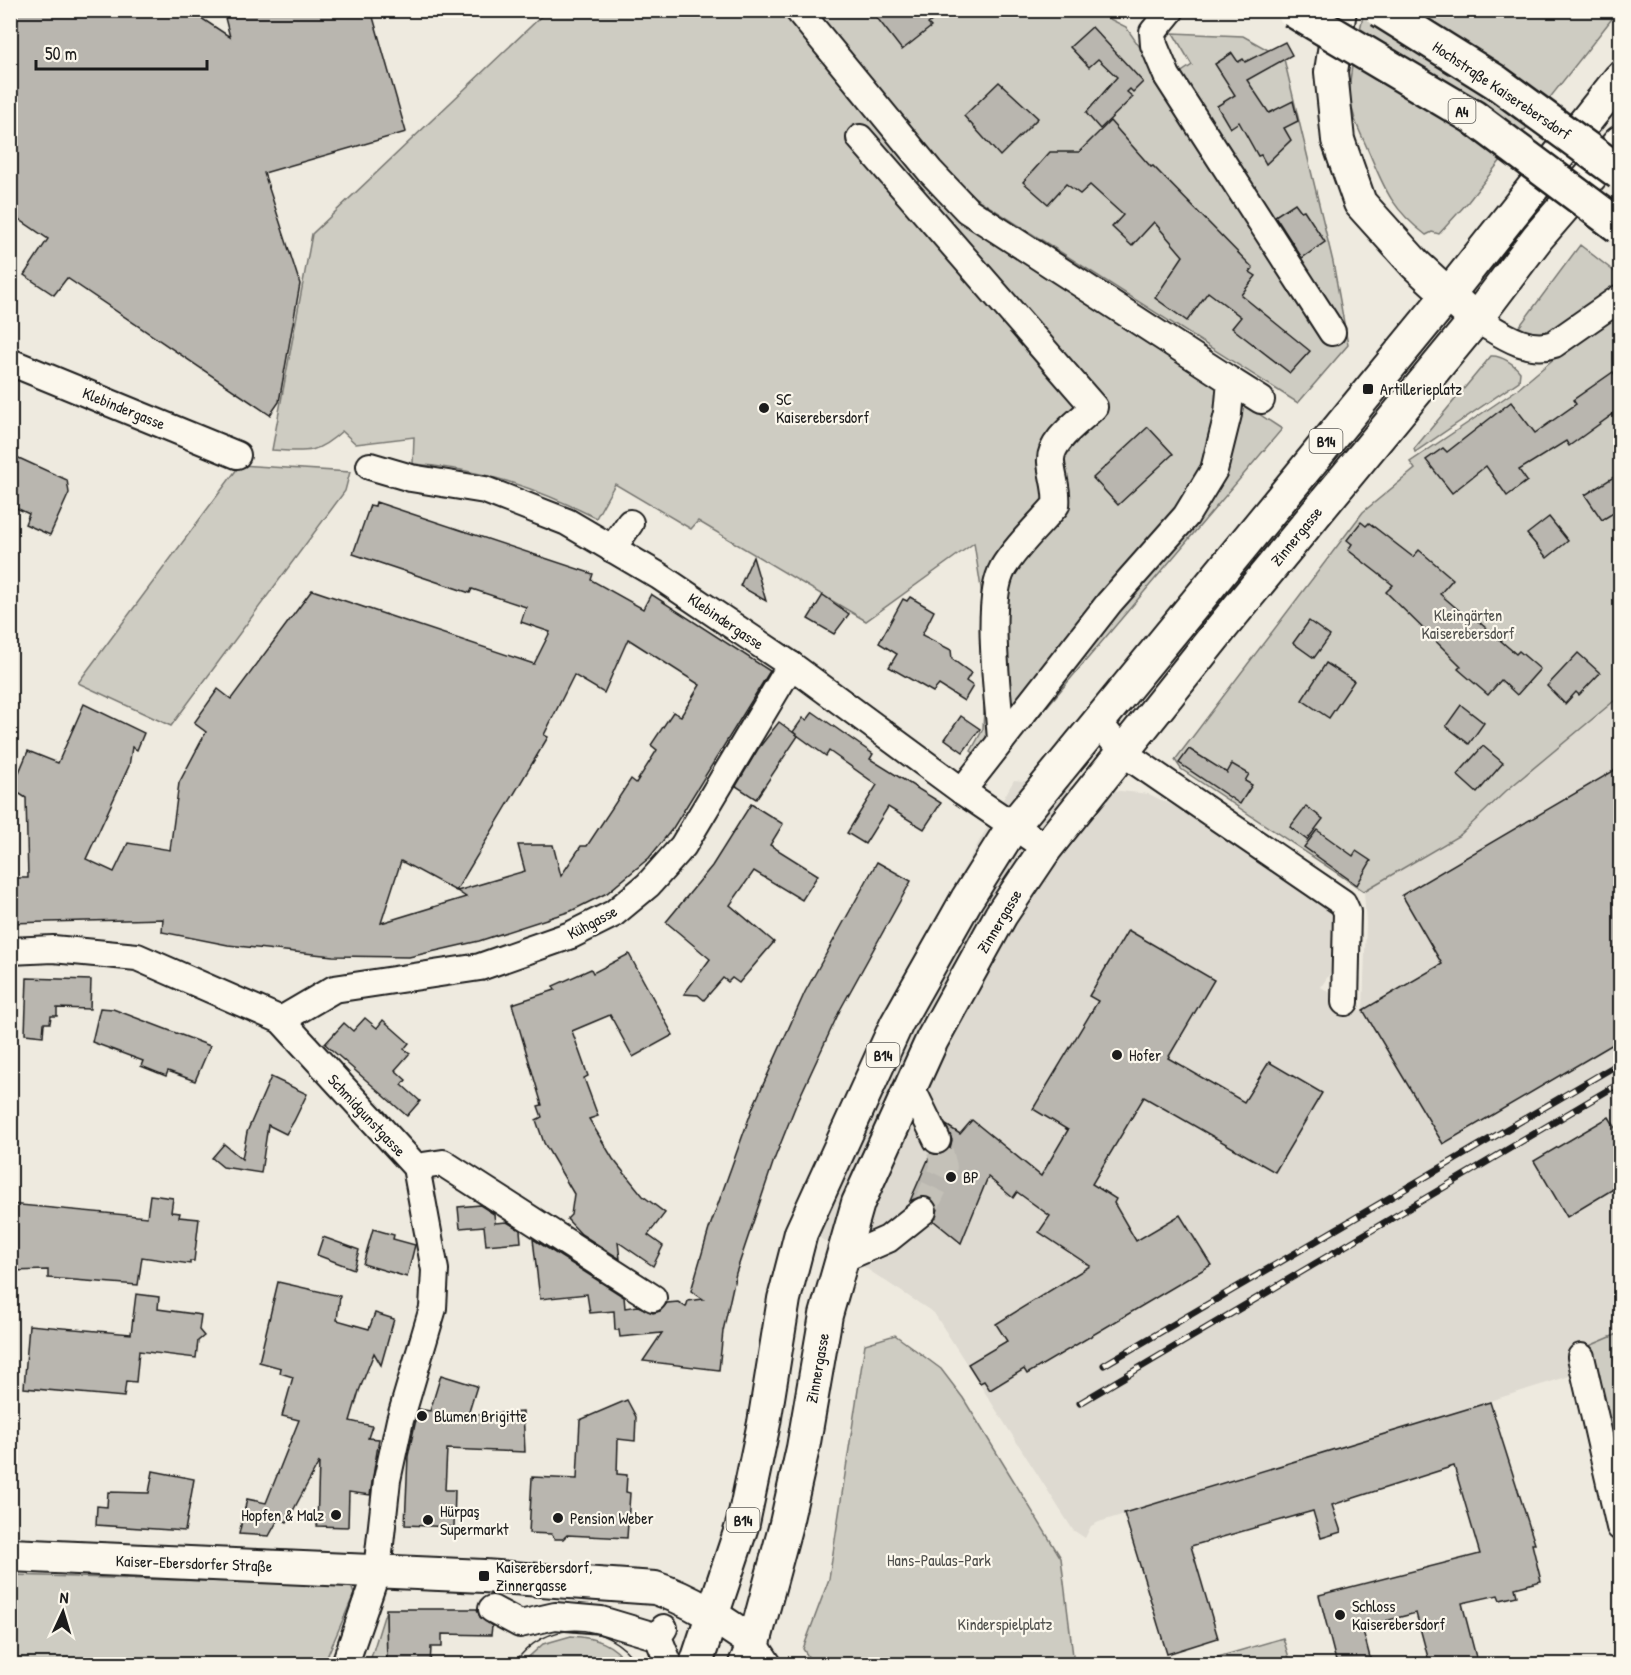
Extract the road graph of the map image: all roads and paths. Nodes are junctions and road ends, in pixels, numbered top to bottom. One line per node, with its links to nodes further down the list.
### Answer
1 (798, 10): 16 (street)
2 (1171, 10): 14 (street)
3 (1293, 10): 10 (highway, A4, bridge)
4 (1340, 10): 11 (main road)
5 (1381, 10): 9 (highway, Hochstraße Kaiserebersdorf, bridge)
6 (1620, 78): 11 (main road)
7 (860, 138): 24 (street)
8 (1620, 142): 13 (main road)
9 (1620, 173)
10 (1620, 227)
11 (1446, 296): 13 (main road); 23 (main road, B14)
12 (1620, 298): 13 (street)
13 (1476, 319): 25 (main road, Zinnergasse / B14)
14 (1332, 332)
15 (10, 362): 18 (street, Klebindergasse)
16 (1230, 381): 17 (street); 24 (street)
17 (1261, 400)
18 (237, 455)
19 (370, 466): 21 (street, Klebindergasse)
20 (630, 523): 21 (street)
21 (612, 549): 22 (street, Klebindergasse)
22 (790, 665): 26 (street, Klebindergasse); 31 (street, Kühgasse)
23 (1098, 721): 25 (street); 27 (main road, B14)
24 (1001, 741): 26 (street)
25 (1122, 752): 28 (main road, Zinnergasse / B14); 30 (street)
26 (962, 791): 27 (street, Klebindergasse)
27 (1013, 826): 28 (street, Klebindergasse); 43 (main road, B14)
28 (1046, 848): 32 (main road, Zinnergasse / B14)
29 (10, 951): 31 (street, Schmidgunstgasse)
30 (1345, 1002)
31 (281, 1020): 34 (street, Schmidgunstgasse)
32 (911, 1087): 33 (street); 36 (main road, Zinnergasse / B14)
33 (937, 1140)
34 (416, 1167): 37 (street); 41 (street, Schmidgunstgasse)
35 (922, 1211): 36 (street)
36 (842, 1259): 44 (main road, Zinnergasse / B14)
37 (653, 1298)
38 (1581, 1357): 39 (street)
39 (1620, 1527)
40 (10, 1555): 41 (main road, Kaiser-Ebersdorfer Straße)
41 (377, 1571): 43 (main road, Kaiser-Ebersdorfer Straße); 45 (street)
42 (492, 1609): 46 (street)
43 (712, 1614): 44 (main road, Kaiser-Ebersdorfer Straße); 47 (main road, B14)
44 (756, 1657)
45 (345, 1665)
46 (669, 1665)
47 (696, 1665)

